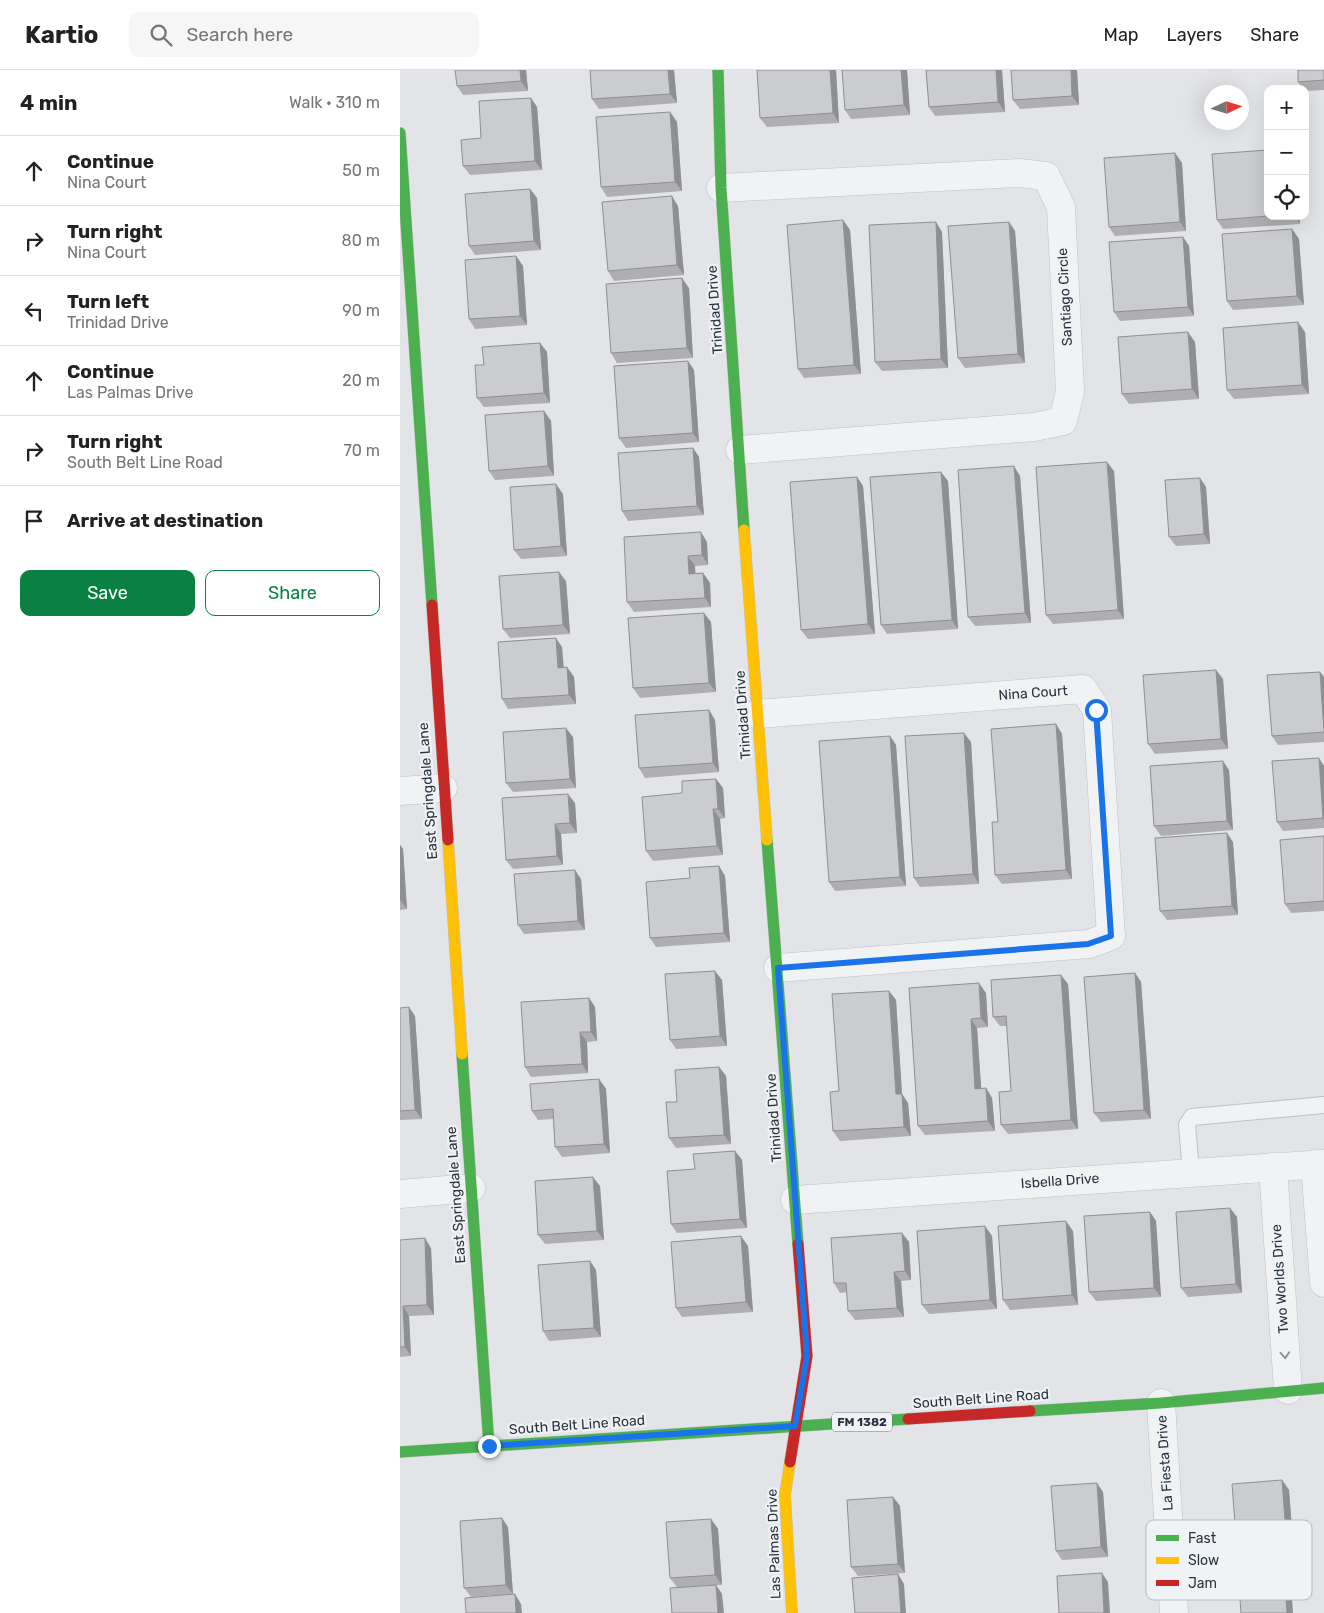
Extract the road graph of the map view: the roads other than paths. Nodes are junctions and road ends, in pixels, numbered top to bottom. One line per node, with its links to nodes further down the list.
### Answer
1 (718, 70): 3 (street, Trinidad Drive)
2 (400, 133): 4 (street, East Springdale Lane)
3 (722, 188): 5 (street, Trinidad Drive); 5 (street, Santiago Circle)
4 (402, 190): 7 (street, East Springdale Lane)
5 (740, 450): 6 (street, Trinidad Drive)
6 (757, 714): 9 (street, Trinidad Drive); 9 (street, Nina Court)
7 (443, 788): 8 (street); 14 (street, East Springdale Lane)
8 (400, 791)
9 (778, 968): 16 (street, Trinidad Drive)
10 (1324, 1105): 13 (lane)
11 (1320, 1164): 12 (street, Isbella Drive); 17 (street)
12 (1273, 1167): 13 (street, Isbella Drive); 20 (street, Two Worlds Drive, one-way to 20)
13 (1191, 1172): 16 (street, Isbella Drive)
14 (471, 1188): 15 (street); 23 (street, East Springdale Lane)
15 (400, 1194)
16 (795, 1200): 18 (street, Trinidad Drive)
17 (1324, 1283)
18 (807, 1356): 22 (street, Las Palmas Drive)
19 (1324, 1388): 20 (street, South Belt Line Road / FM 1382)
20 (1288, 1390): 21 (street, South Belt Line Road / FM 1382)
21 (1161, 1403): 22 (street, South Belt Line Road / FM 1382); 25 (street, La Fiesta Drive)
22 (795, 1426): 23 (street, South Belt Line Road / FM 1382); 27 (street, Las Palmas Drive)
23 (489, 1446): 24 (street, South Belt Line Road / FM 1382)
24 (400, 1452)
25 (1168, 1520)
26 (1173, 1600): 28 (street, La Fiesta Drive)
27 (792, 1613)
28 (1174, 1613)

